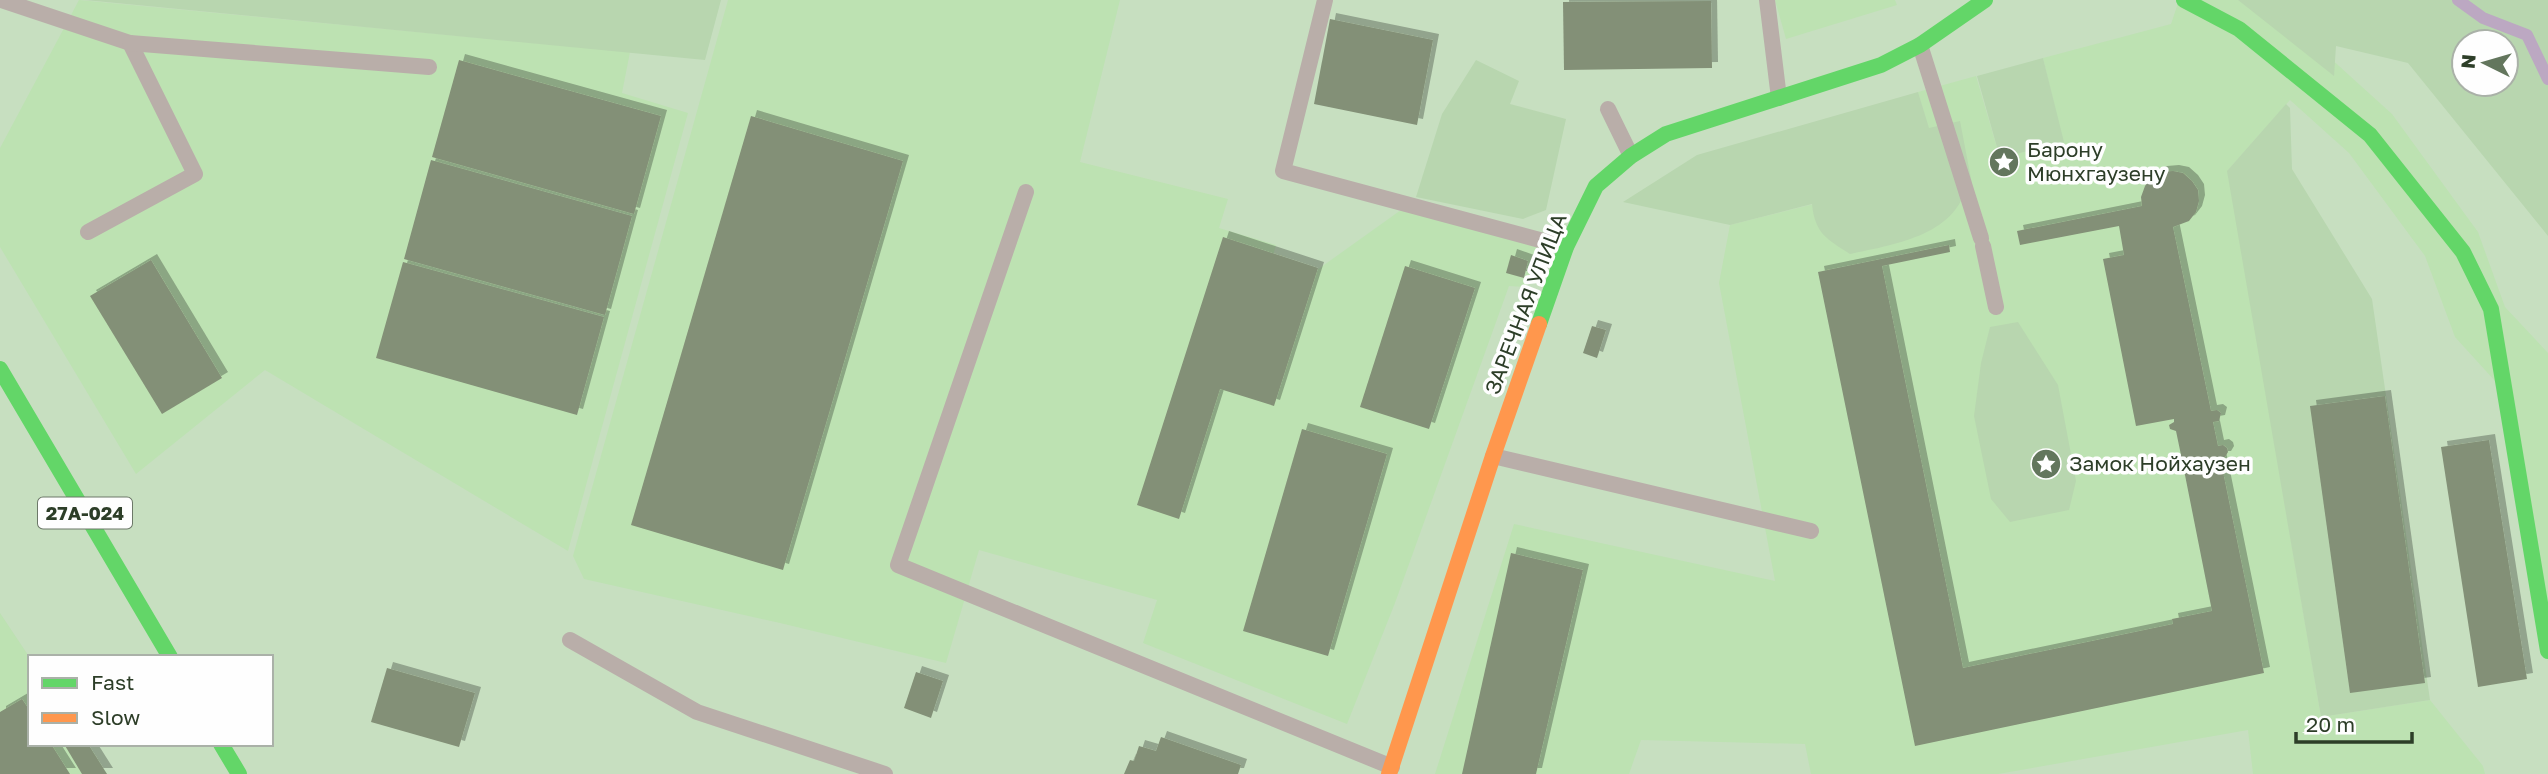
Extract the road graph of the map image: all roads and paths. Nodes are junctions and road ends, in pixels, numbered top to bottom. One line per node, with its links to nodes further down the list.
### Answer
1 (1, 0): 6 (lane)
2 (1325, 0): 14 (lane)
3 (1767, 0): 9 (lane)
4 (1985, 0): 7 (main road, ЗАРЕЧНАЯ УЛИЦА)
5 (2184, 0): 20 (main road)
6 (130, 43): 8 (lane); 13 (lane)
7 (1920, 45): 9 (main road, ЗАРЕЧНАЯ УЛИЦА); 15 (lane)
8 (429, 67)
9 (1779, 98): 11 (main road, ЗАРЕЧНАЯ УЛИЦА)
10 (1608, 109): 11 (lane)
11 (1631, 156): 14 (main road, ЗАРЕЧНАЯ УЛИЦА)
12 (1026, 192): 23 (lane)
13 (88, 232)
14 (1566, 247): 17 (main road, ЗАРЕЧНАЯ УЛИЦА)
15 (1996, 306)
16 (0, 369): 21 (main road, 27А-024)
17 (1493, 456): 18 (lane); 23 (main road, ЗАРЕЧНАЯ УЛИЦА)
18 (1811, 531)
19 (570, 640): 25 (lane)
20 (2548, 651)
21 (169, 655)
22 (222, 746): 24 (main road)
23 (1390, 770)
24 (239, 774)
25 (885, 774)

